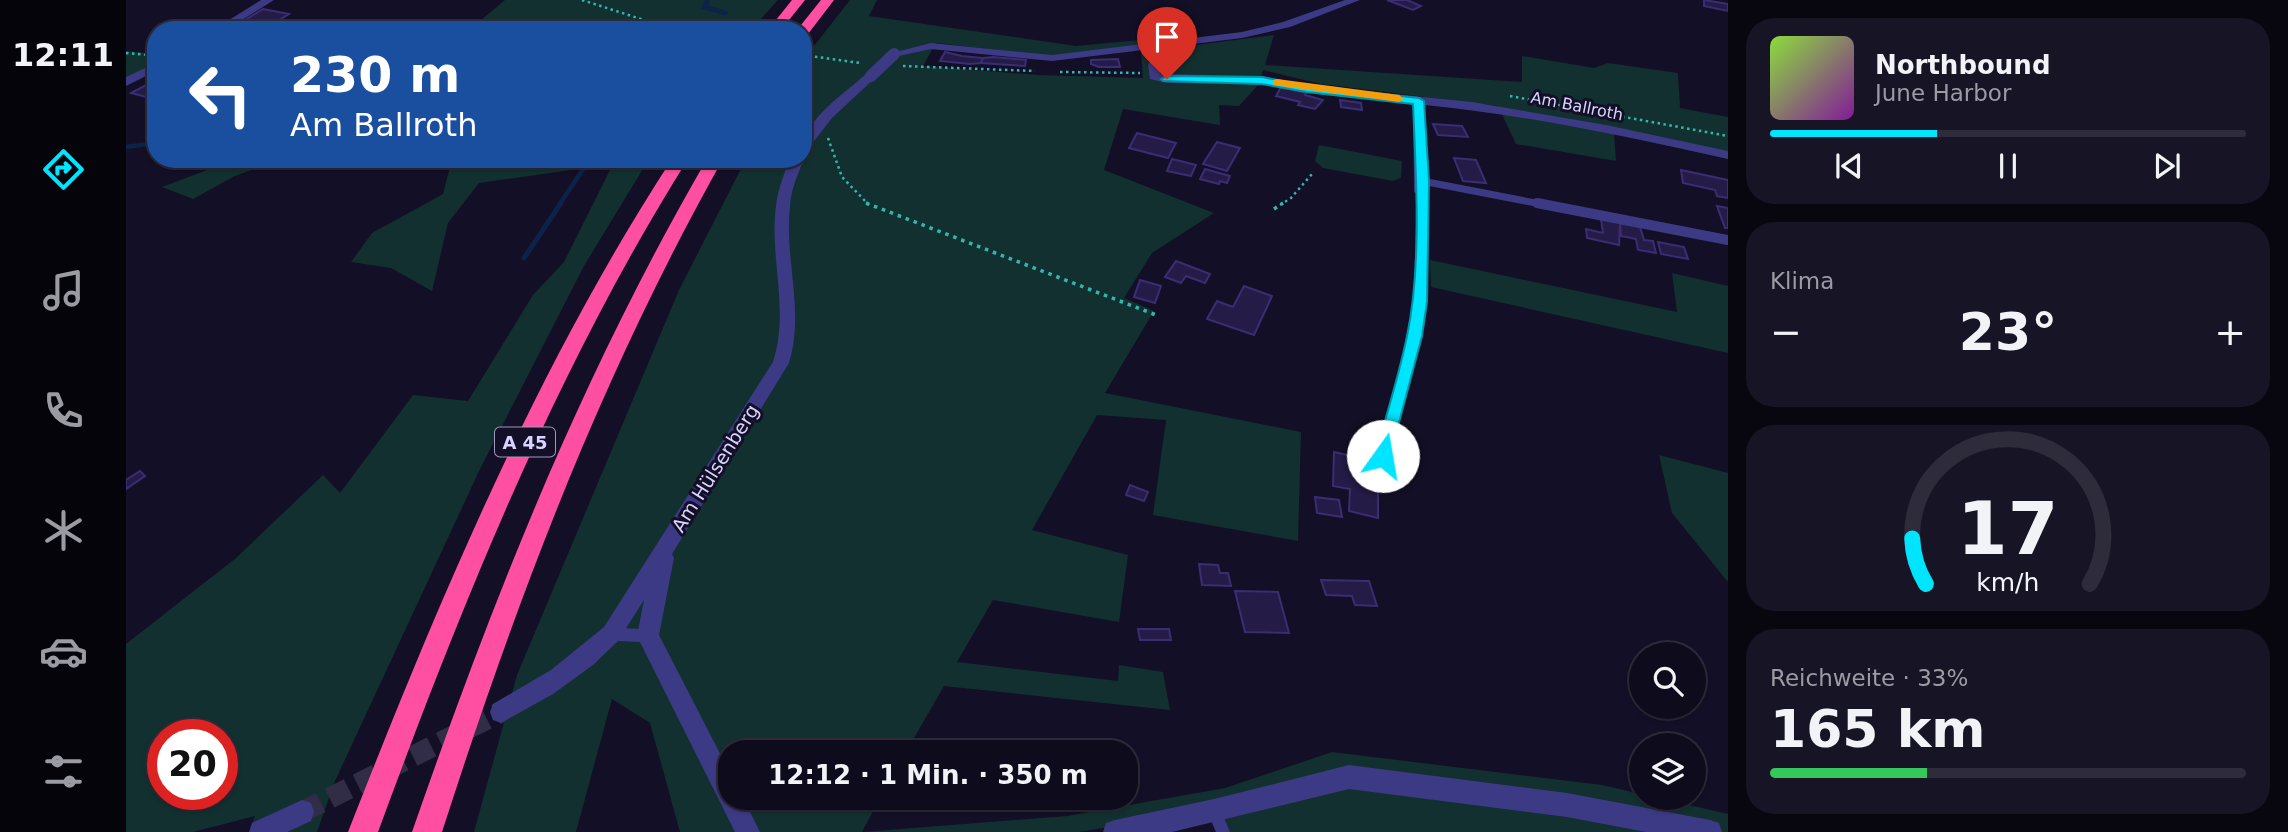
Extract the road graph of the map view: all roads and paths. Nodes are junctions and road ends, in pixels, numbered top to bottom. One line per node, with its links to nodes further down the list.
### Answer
1 (269, 0): 6 (street)
2 (582, 0): 7 (path)
3 (799, 0): 8 (highway)
4 (828, 0): 9 (highway)
5 (1355, 0): 10 (street)
6 (233, 21)
7 (648, 21)
8 (782, 21)
9 (811, 21)
10 (1182, 42): 17 (street); 20 (street, bridge)
11 (126, 53): 12 (path)
12 (147, 55)
13 (812, 57): 14 (path)
14 (863, 63)
15 (901, 66): 17 (path)
16 (147, 71): 18 (street)
17 (1153, 73): 19 (street, Am Ballroth)
18 (126, 82)
19 (1419, 101): 22 (street, Am Ballroth); 27 (street)
20 (828, 115): 21 (street); 30 (path)
21 (812, 135)
22 (1728, 155)
23 (674, 168): 41 (highway, A 45)
24 (710, 168): 42 (highway, A 45)
25 (794, 168): 32 (street, Am Hülsenberg)
26 (1312, 174): 28 (path)
27 (1422, 187): 29 (lane); 31 (lane)
28 (1274, 209)
29 (1728, 240)
30 (1156, 316)
31 (1383, 456)
32 (670, 538): 33 (street, Am Hülsenberg); 34 (street)
33 (611, 634): 34 (lane); 35 (street, Am Hülsenberg)
34 (648, 636): 36 (street)
35 (501, 712)
36 (718, 774)
37 (736, 810): 43 (street)
38 (302, 812): 40 (street)
39 (1219, 822): 44 (street); 45 (street)
40 (261, 832)
41 (363, 832)
42 (427, 832)
43 (748, 832)
44 (1115, 832)
45 (1710, 832)

